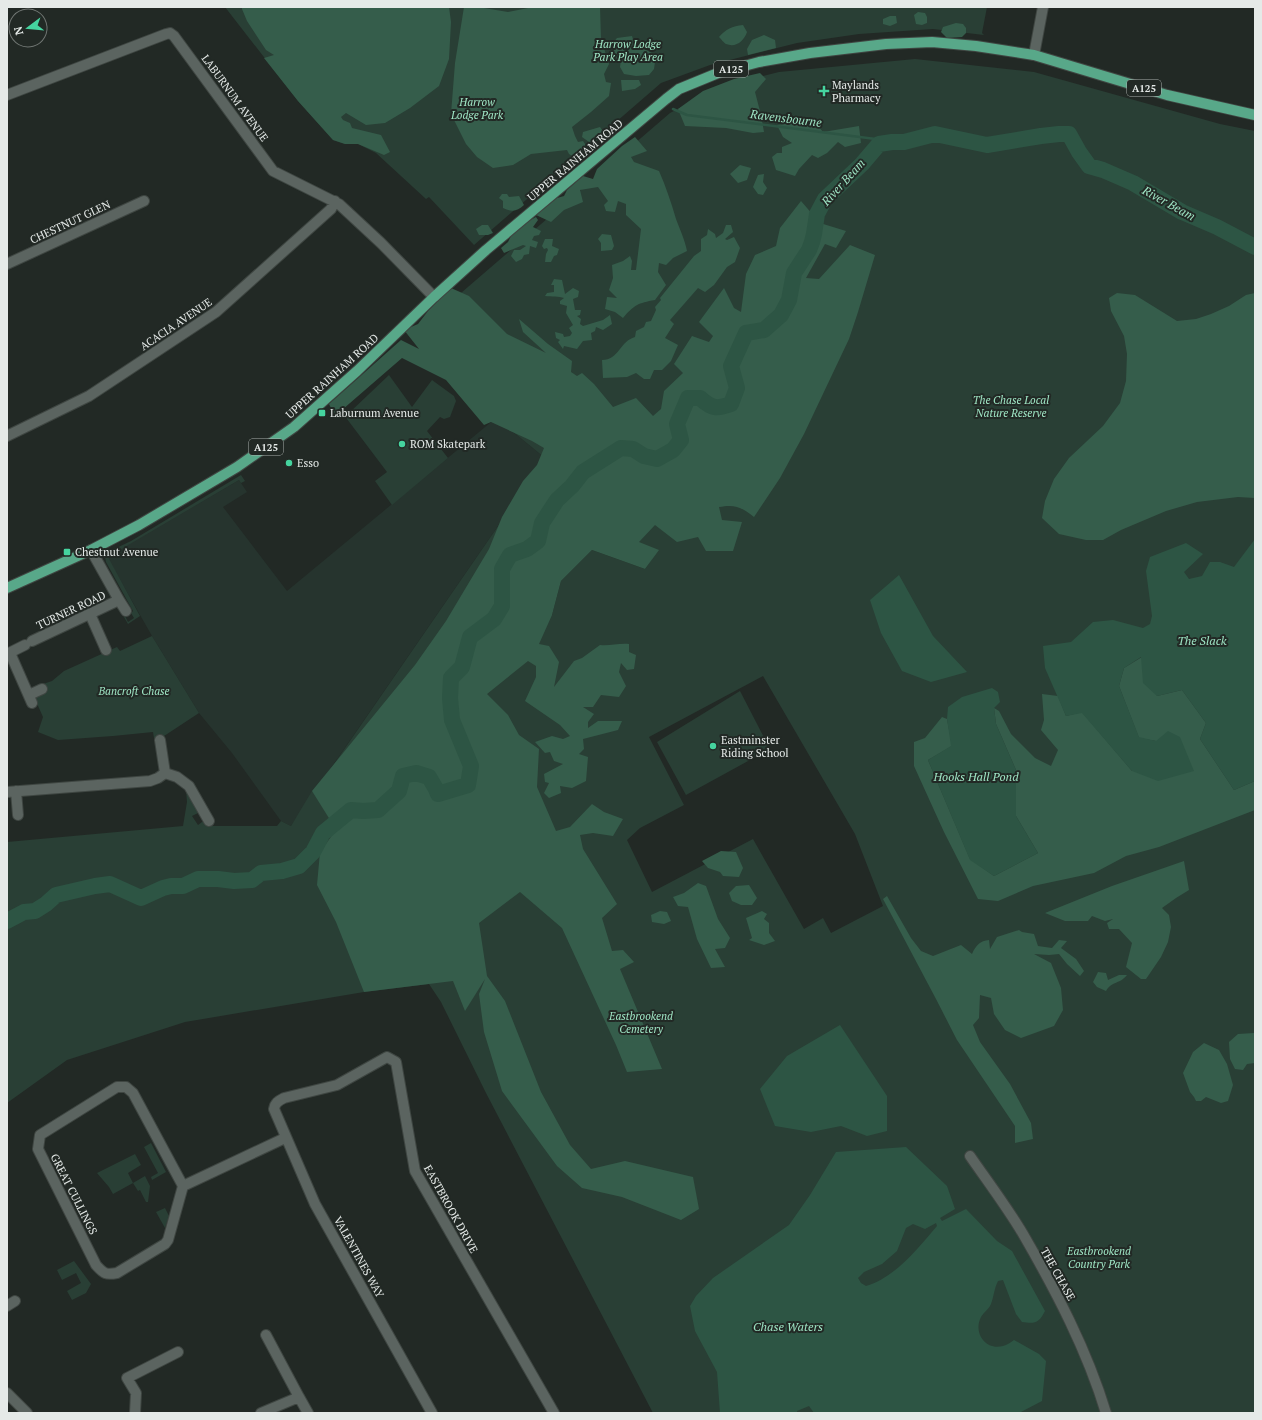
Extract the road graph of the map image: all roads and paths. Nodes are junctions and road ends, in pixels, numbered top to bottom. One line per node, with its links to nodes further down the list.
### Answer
1 (1043, 7): 2 (street)
2 (1034, 55): 4 (main road, UPPER RAINHAM ROAD / A125); 8 (main road, UPPER RAINHAM ROAD / A125)
3 (7, 95): 6 (street, LABURNUM AVENUE)
4 (1255, 115)
5 (144, 201): 7 (street, CHESTNUT GLEN)
6 (335, 201): 8 (street, LABURNUM AVENUE); 9 (street, ACACIA AVENUE)
7 (7, 264)
8 (434, 297): 10 (main road, UPPER RAINHAM ROAD / A125)
9 (7, 436)
10 (91, 550): 11 (main road, UPPER RAINHAM ROAD / A125); 12 (street, TURNER ROAD)
11 (7, 588)
12 (119, 600): 13 (street, TURNER ROAD); 14 (street, TURNER ROAD)
13 (126, 612)
14 (90, 614): 15 (street); 16 (street, TURNER ROAD)
15 (106, 650)
16 (8, 653): 17 (street)
17 (42, 689)
18 (160, 740): 19 (street)
19 (165, 773): 20 (street); 22 (street)
20 (12, 792): 21 (street)
21 (18, 815)
22 (209, 820)
23 (274, 1109): 24 (street, VALENTINES WAY); 36 (street, EASTBROOK DRIVE)
24 (285, 1138): 26 (street); 35 (street, VALENTINES WAY)
25 (970, 1156): 37 (street, THE CHASE)
26 (183, 1186): 26 (street, GREAT CULLINGS)
27 (266, 1334): 30 (street)
28 (178, 1352): 32 (street)
29 (7, 1393): 31 (street)
30 (299, 1397): 33 (street); 34 (street)
31 (27, 1413)
32 (135, 1413)
33 (261, 1413)
34 (308, 1413)
35 (432, 1413)
36 (554, 1413)
37 (1106, 1413)

